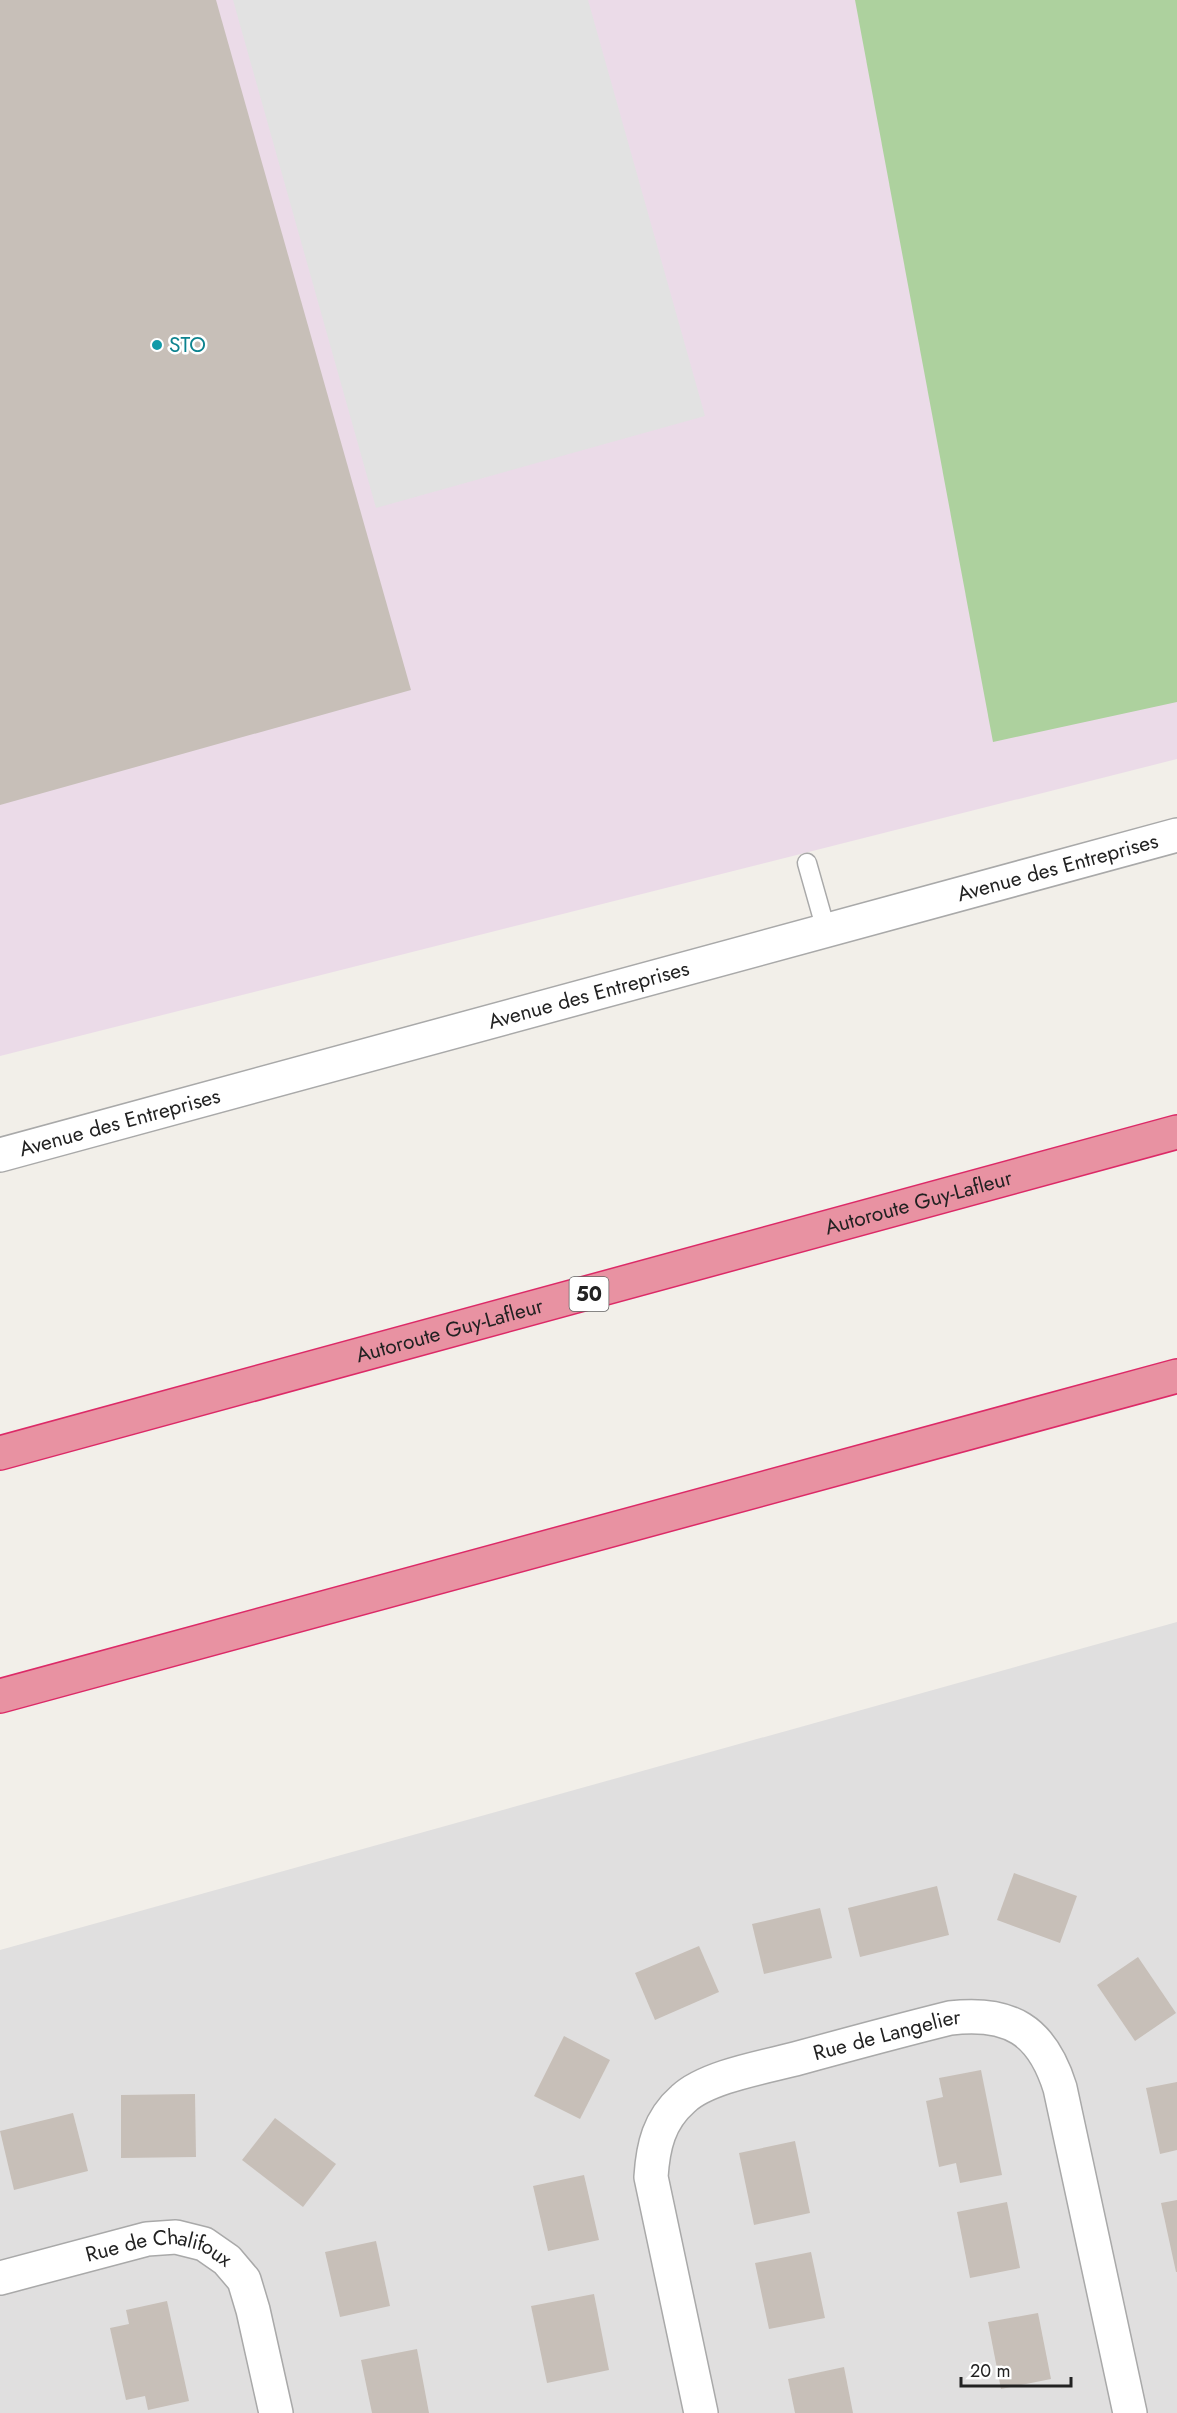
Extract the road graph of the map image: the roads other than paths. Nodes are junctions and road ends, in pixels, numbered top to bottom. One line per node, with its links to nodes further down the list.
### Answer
1 (1177, 835): 3 (street, Avenue des Entreprises)
2 (807, 863): 3 (lane)
3 (826, 930): 5 (street, Avenue des Entreprises)
4 (1177, 1132): 7 (highway, Autoroute Guy-Lafleur / 50)
5 (0, 1155)
6 (1177, 1376): 8 (highway)
7 (0, 1453)
8 (0, 1696)
9 (0, 2278): 10 (street, Rue de Chalifoux)
10 (276, 2413)
11 (701, 2413): 12 (street, Rue de Langelier)
12 (1130, 2413)

